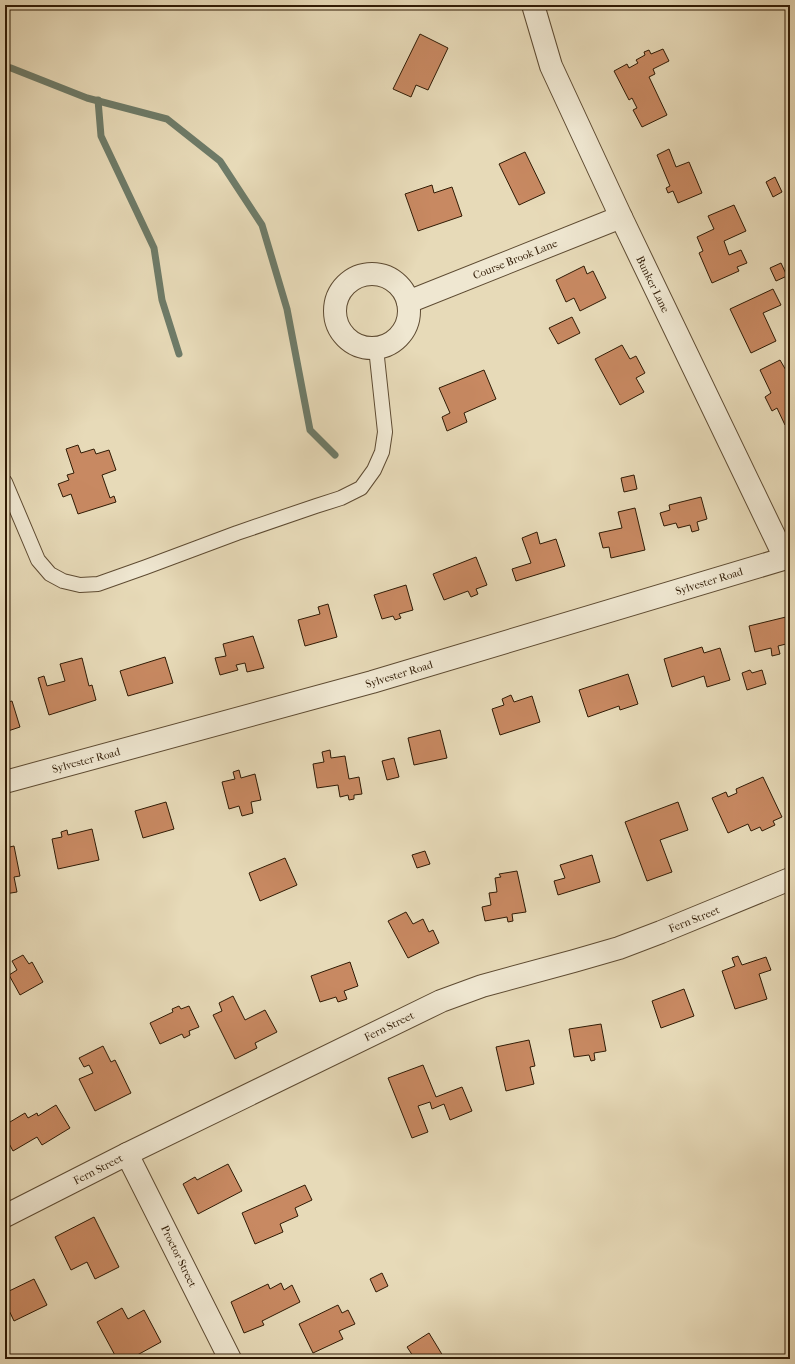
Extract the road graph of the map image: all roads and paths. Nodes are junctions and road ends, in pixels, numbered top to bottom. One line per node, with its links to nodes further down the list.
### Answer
1 (533, 5): 2 (street, Bunker Lane)
2 (621, 217): 3 (street, Course Brook Lane); 6 (street, Bunker Lane)
3 (408, 302): 4 (street); 4 (street)
4 (376, 348): 5 (lane)
5 (5, 482)
6 (787, 558): 7 (street, Sylvester Road)
7 (5, 782)
8 (790, 879): 9 (street, Fern Street)
9 (127, 1154): 10 (street, Fern Street); 11 (street, Proctor Street)
10 (5, 1216)
11 (230, 1359)

